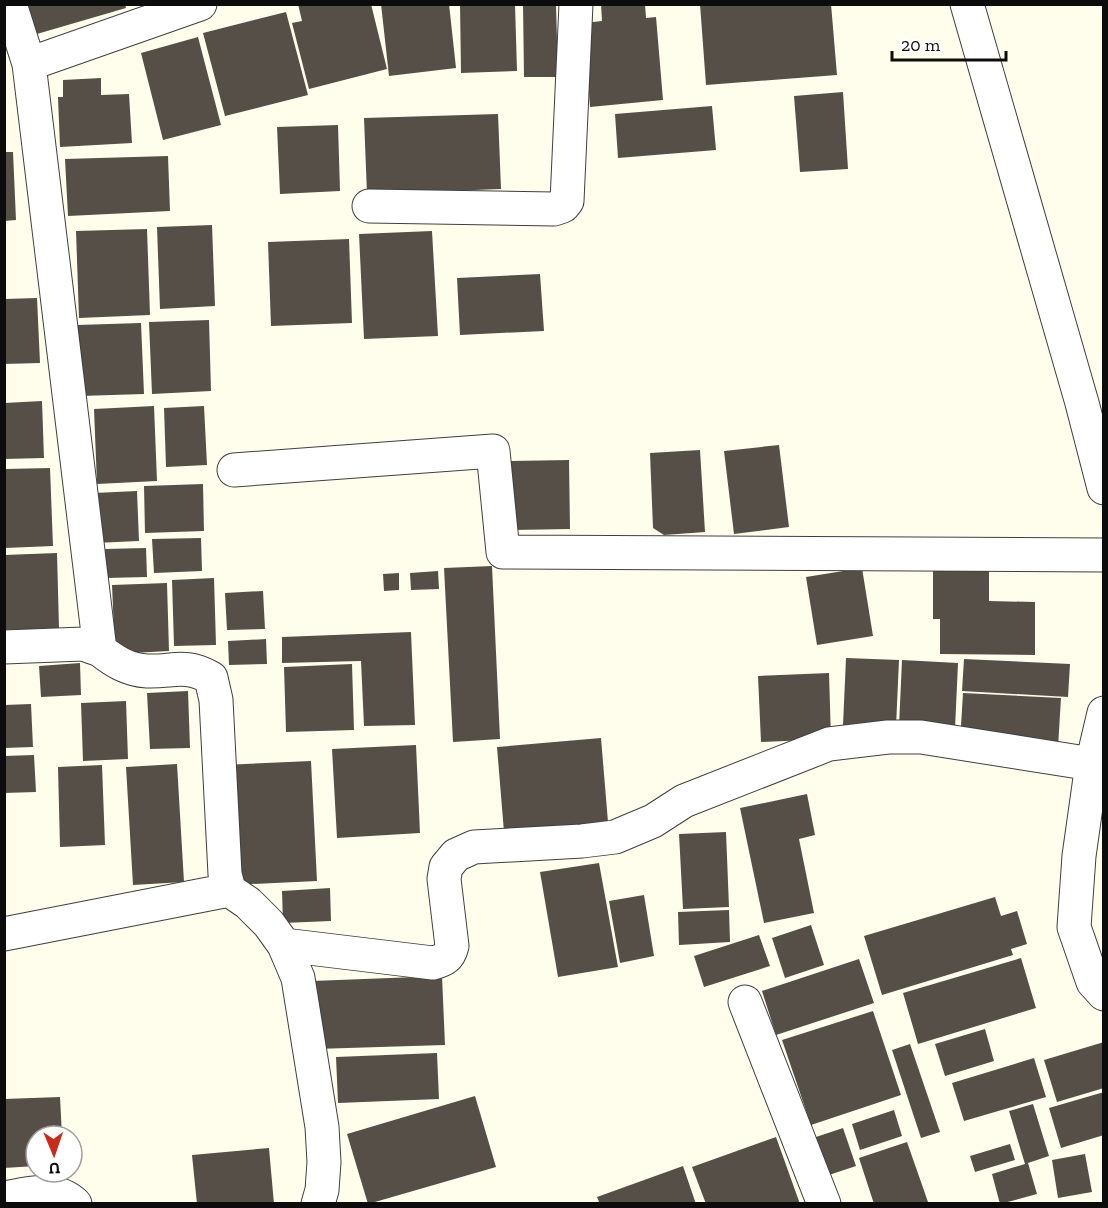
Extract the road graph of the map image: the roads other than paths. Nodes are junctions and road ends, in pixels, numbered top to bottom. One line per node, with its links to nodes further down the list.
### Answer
1 (10, 4): 5 (street)
2 (200, 4): 5 (street)
3 (576, 4): 6 (street)
4 (968, 4): 8 (street)
5 (29, 64): 11 (street)
6 (369, 206)
7 (234, 470): 9 (street)
8 (1104, 488)
9 (1104, 555)
10 (4, 646): 11 (street)
11 (100, 650): 14 (street)
12 (1104, 713): 13 (street)
13 (1092, 764): 16 (street); 17 (street)
14 (230, 890): 15 (street); 16 (street)
15 (4, 934)
16 (284, 945): 21 (street)
17 (1104, 994)
18 (746, 1002): 22 (street)
19 (4, 1198): 20 (street)
20 (75, 1203)
21 (318, 1203)
22 (824, 1203)

